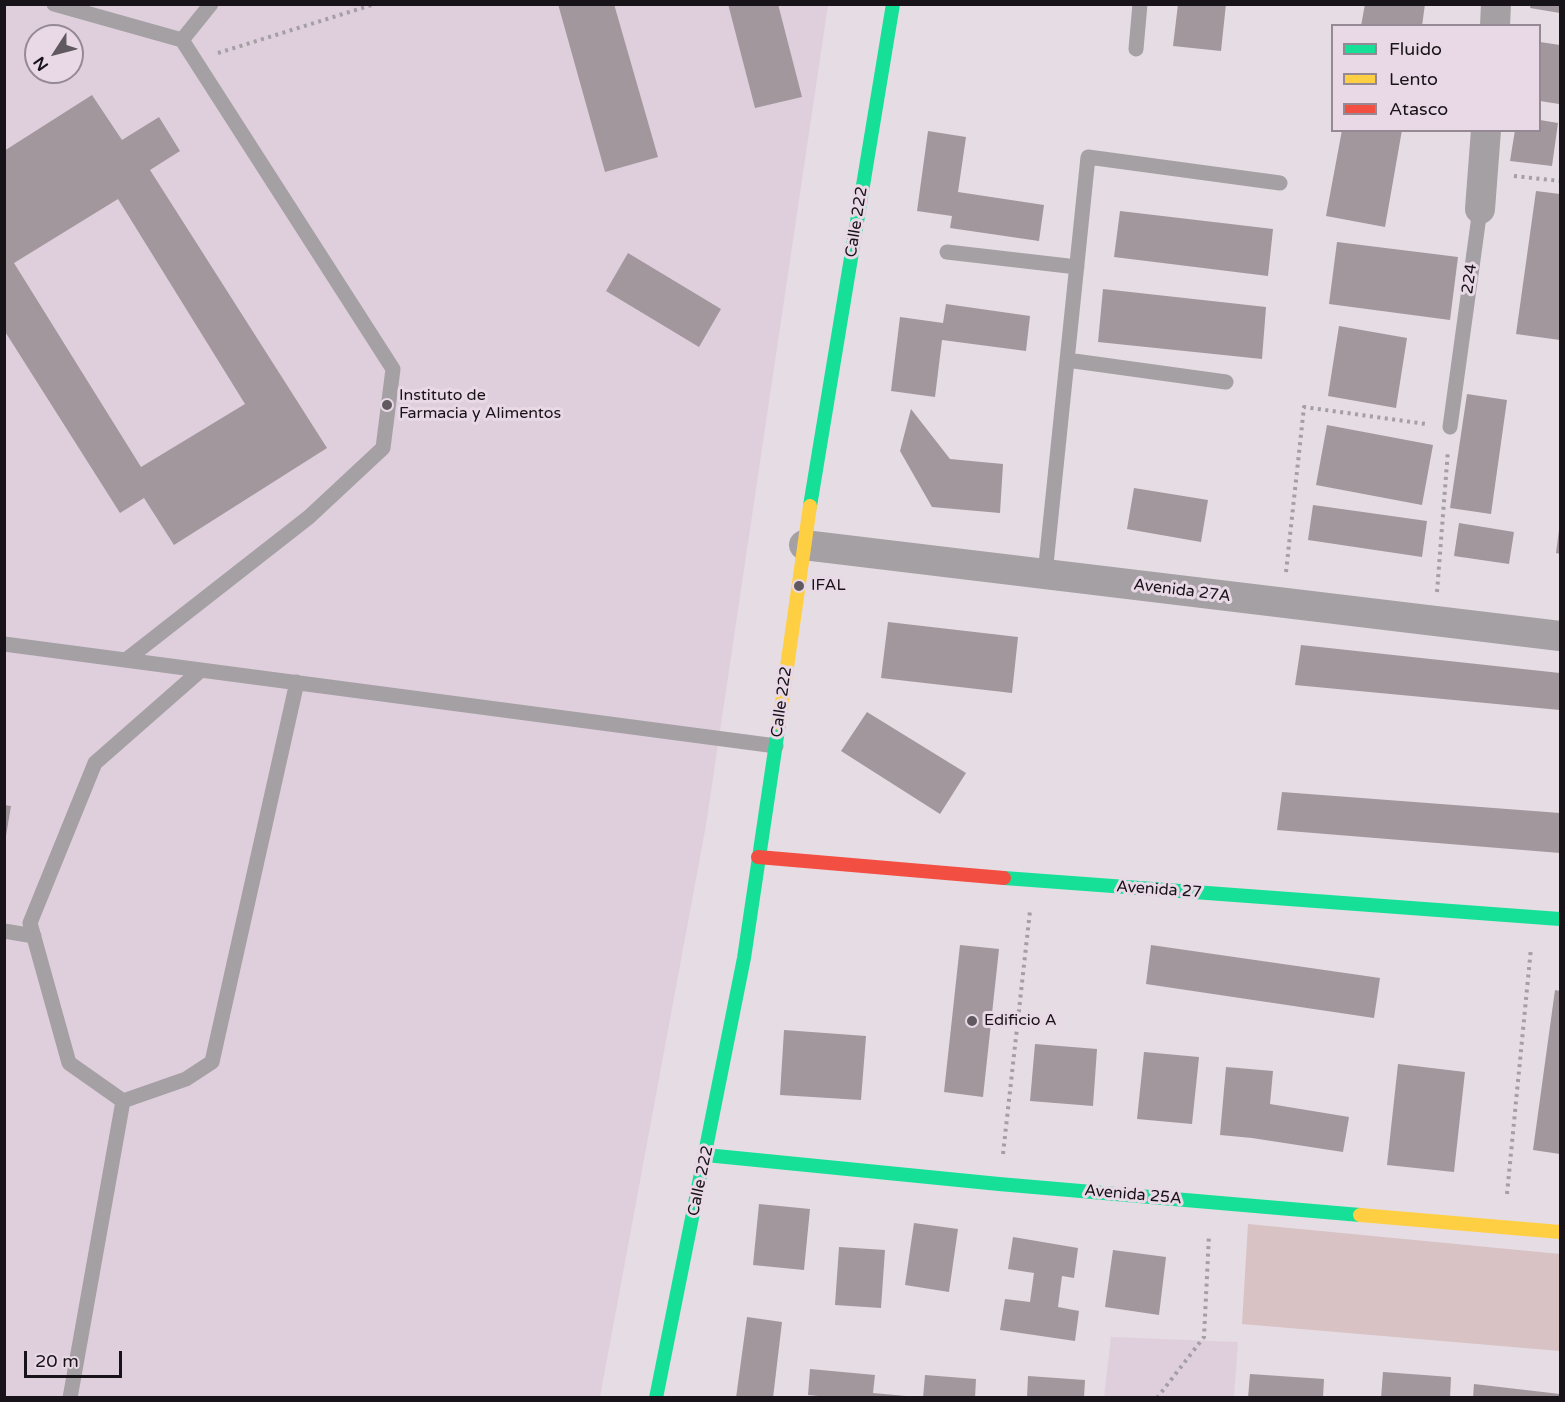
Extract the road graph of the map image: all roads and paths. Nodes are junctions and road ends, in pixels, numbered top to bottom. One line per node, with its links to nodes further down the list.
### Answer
1 (54, 4): 8 (lane)
2 (211, 4): 8 (lane)
3 (375, 4): 10 (path)
4 (893, 4): 21 (street, Calle 222)
5 (1140, 4): 9 (lane)
6 (1496, 4): 7 (street)
7 (1495, 24)
8 (182, 40): 10 (lane)
9 (1136, 49)
10 (195, 60): 27 (lane)
11 (1486, 132): 12 (street, 224)
12 (1483, 173): 13 (path); 15 (street, 224)
13 (1560, 181)
14 (1280, 183): 17 (lane)
15 (1480, 209): 20 (lane, 224)
16 (948, 252): 17 (lane)
17 (1077, 267): 18 (lane)
18 (1067, 360): 19 (lane); 22 (lane)
19 (1226, 382)
20 (1450, 427): 23 (path); 24 (path)
21 (804, 545): 22 (street, Avenida 27A); 30 (street, Calle 222)
22 (1045, 574): 23 (street, Avenida 27A)
23 (1283, 603): 24 (street, Avenida 27A)
24 (1435, 621): 25 (street, Avenida 27A)
25 (1560, 636)
26 (4, 644): 27 (lane)
27 (126, 660): 28 (lane)
28 (201, 669): 29 (lane); 36 (lane)
29 (297, 682): 30 (lane); 37 (lane)
30 (776, 746): 31 (street, Calle 222)
31 (758, 857): 32 (street, Avenida 27); 38 (street, Calle 222)
32 (1034, 880): 33 (street, Avenida 27); 39 (path)
33 (1534, 917): 34 (street, Avenida 27); 41 (path)
34 (1560, 919)
35 (4, 931): 36 (lane)
36 (34, 936): 37 (lane)
37 (123, 1101): 43 (lane)
38 (706, 1155): 39 (street, Avenida 25A); 44 (street, Calle 222)
39 (999, 1184): 40 (street, Avenida 25A)
40 (1211, 1202): 41 (street, Avenida 25A); 45 (path)
41 (1504, 1227): 42 (street, Avenida 25A)
42 (1560, 1232)
43 (70, 1398)
44 (656, 1398)
45 (1157, 1398)

